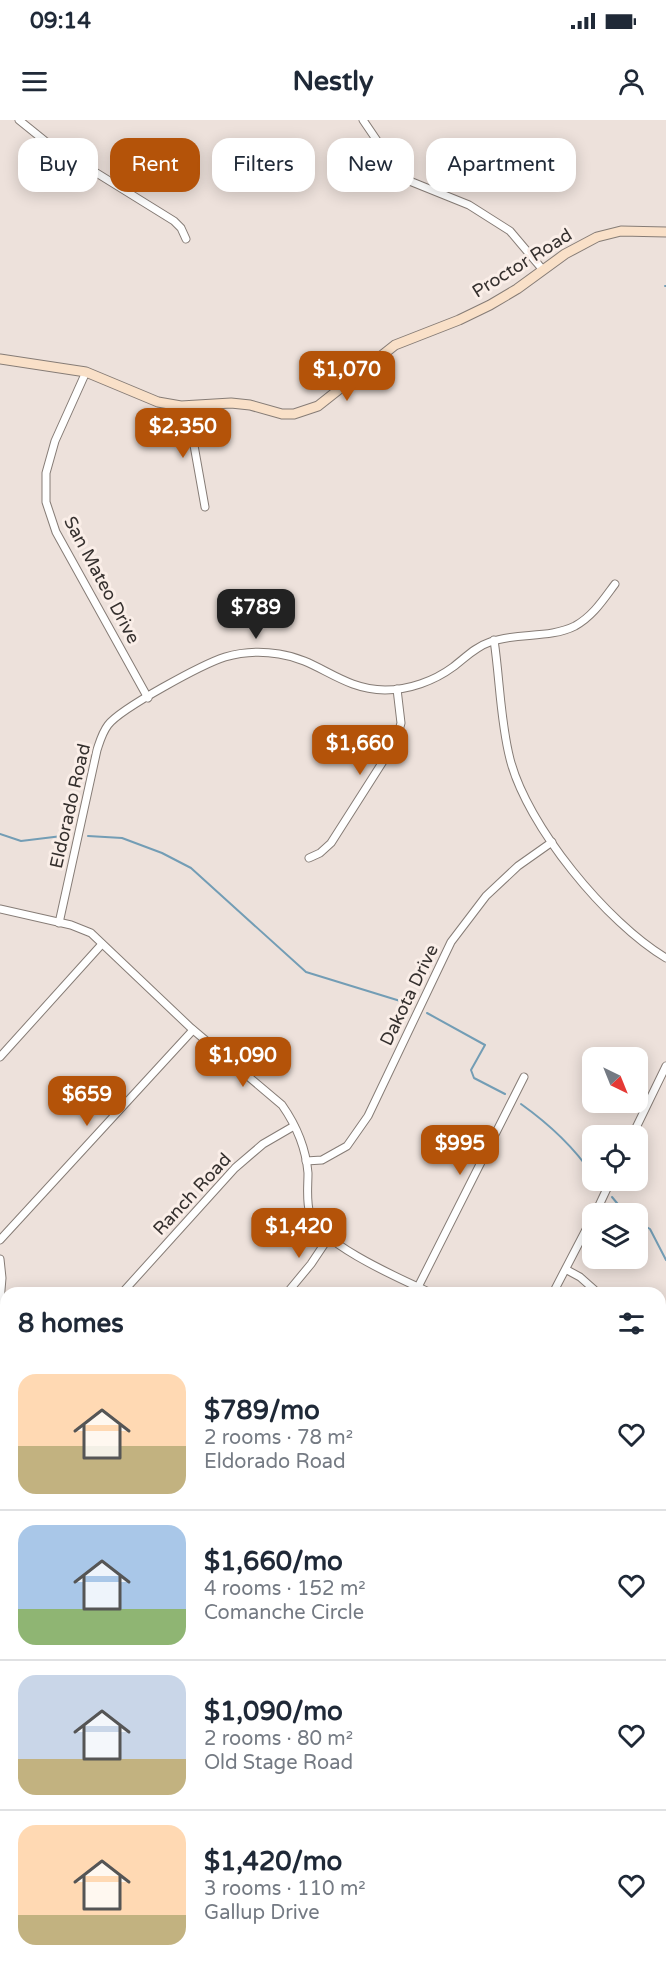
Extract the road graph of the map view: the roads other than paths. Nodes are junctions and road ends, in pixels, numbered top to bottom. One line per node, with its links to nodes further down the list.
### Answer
1 (19, 120): 4 (street)
2 (363, 120): 5 (street)
3 (666, 232): 5 (main road, Proctor Road)
4 (186, 239)
5 (543, 270): 8 (main road, Proctor Road)
6 (0, 359): 7 (main road, Proctor Road)
7 (86, 372): 8 (main road, Proctor Road); 13 (street, San Mateo Drive)
8 (187, 406): 9 (street)
9 (205, 507)
10 (615, 584): 11 (street, Eldorado Road)
11 (494, 640): 12 (street, Eldorado Road); 14 (street)
12 (397, 689): 13 (street, Eldorado Road); 15 (street)
13 (148, 698): 17 (street, Eldorado Road)
14 (552, 842): 19 (street); 26 (street, Dakota Drive)
15 (309, 858)
16 (0, 909): 17 (street)
17 (59, 923): 18 (street)
18 (102, 944): 20 (street); 21 (street)
19 (666, 958)
20 (193, 1030): 25 (street); 29 (street)
21 (0, 1057)
22 (666, 1066): 24 (street)
23 (524, 1077): 36 (street)
24 (637, 1125)
25 (294, 1126): 26 (street); 33 (street, Ranch Road)
26 (306, 1161): 27 (street)
27 (329, 1237): 34 (street); 35 (street)
28 (582, 1239): 31 (street)
29 (0, 1240)
30 (0, 1259): 32 (street)
31 (567, 1270): 37 (street); 38 (street)
32 (1, 1287)
33 (127, 1287)
34 (292, 1287)
35 (412, 1287)
36 (419, 1287)
37 (557, 1287)
38 (591, 1287)

